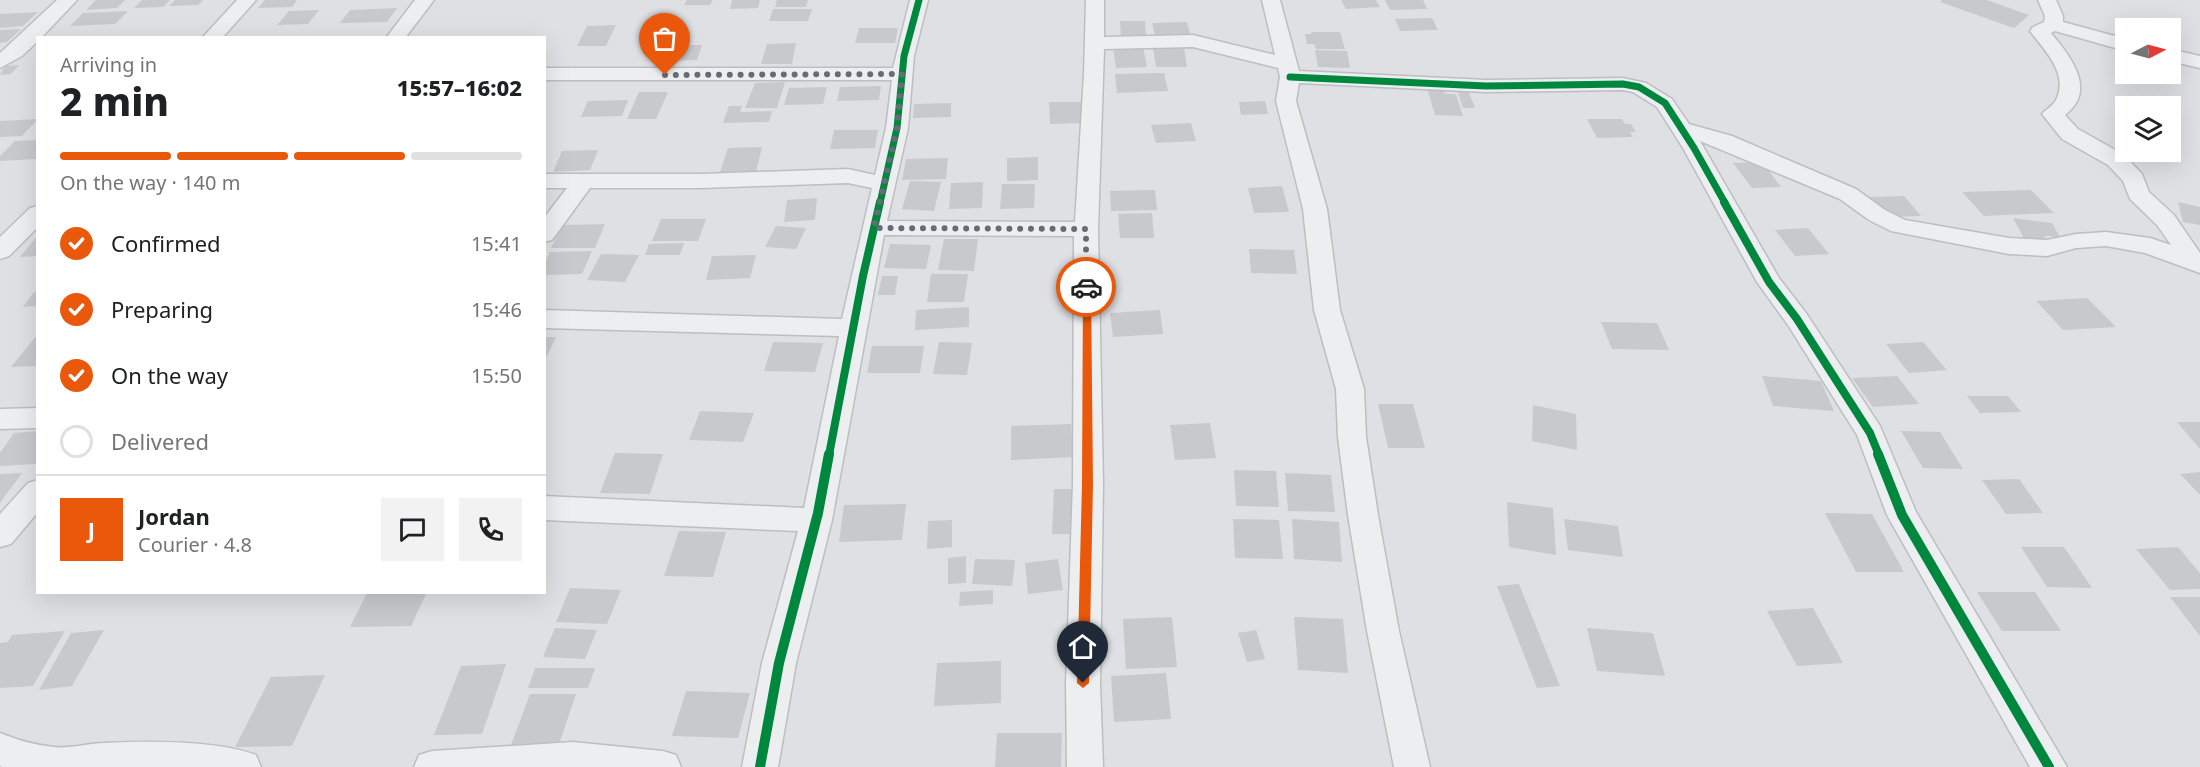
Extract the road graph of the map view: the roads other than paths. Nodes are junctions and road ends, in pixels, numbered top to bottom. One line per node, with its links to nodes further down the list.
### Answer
1 (68, 0): 13 (street)
2 (247, 0): 9 (street)
3 (425, 0): 10 (street)
4 (919, 0): 18 (street)
5 (1095, 0): 12 (street)
6 (1271, 0): 16 (street)
7 (2047, 0): 8 (street)
8 (2053, 25): 11 (street); 28 (street)
9 (212, 36)
10 (397, 36)
11 (2115, 42)
12 (1094, 43): 16 (street); 25 (street)
13 (5, 57)
14 (2181, 58): 15 (street)
15 (2200, 62)
16 (1288, 70): 19 (street); 43 (street)
17 (546, 74): 18 (street)
18 (902, 74): 22 (street)
19 (1681, 128): 28 (street); 44 (street)
20 (546, 181): 21 (street)
21 (584, 182): 22 (street); 26 (street)
22 (884, 184): 24 (street)
23 (36, 215): 27 (street)
24 (874, 228): 25 (street); 30 (street)
25 (1086, 229): 42 (street)
26 (546, 232)
27 (0, 251)
28 (2197, 263)
29 (546, 319): 30 (street)
30 (853, 328): 35 (street)
31 (36, 418): 32 (street)
32 (0, 419)
33 (36, 493): 36 (street)
34 (546, 508): 35 (street)
35 (817, 520): 41 (street)
36 (0, 535)
37 (0, 749): 38 (street)
38 (243, 767)
39 (432, 767): 40 (street)
40 (663, 767)
41 (760, 767)
42 (1084, 767)
43 (1412, 767)
44 (2049, 767)

